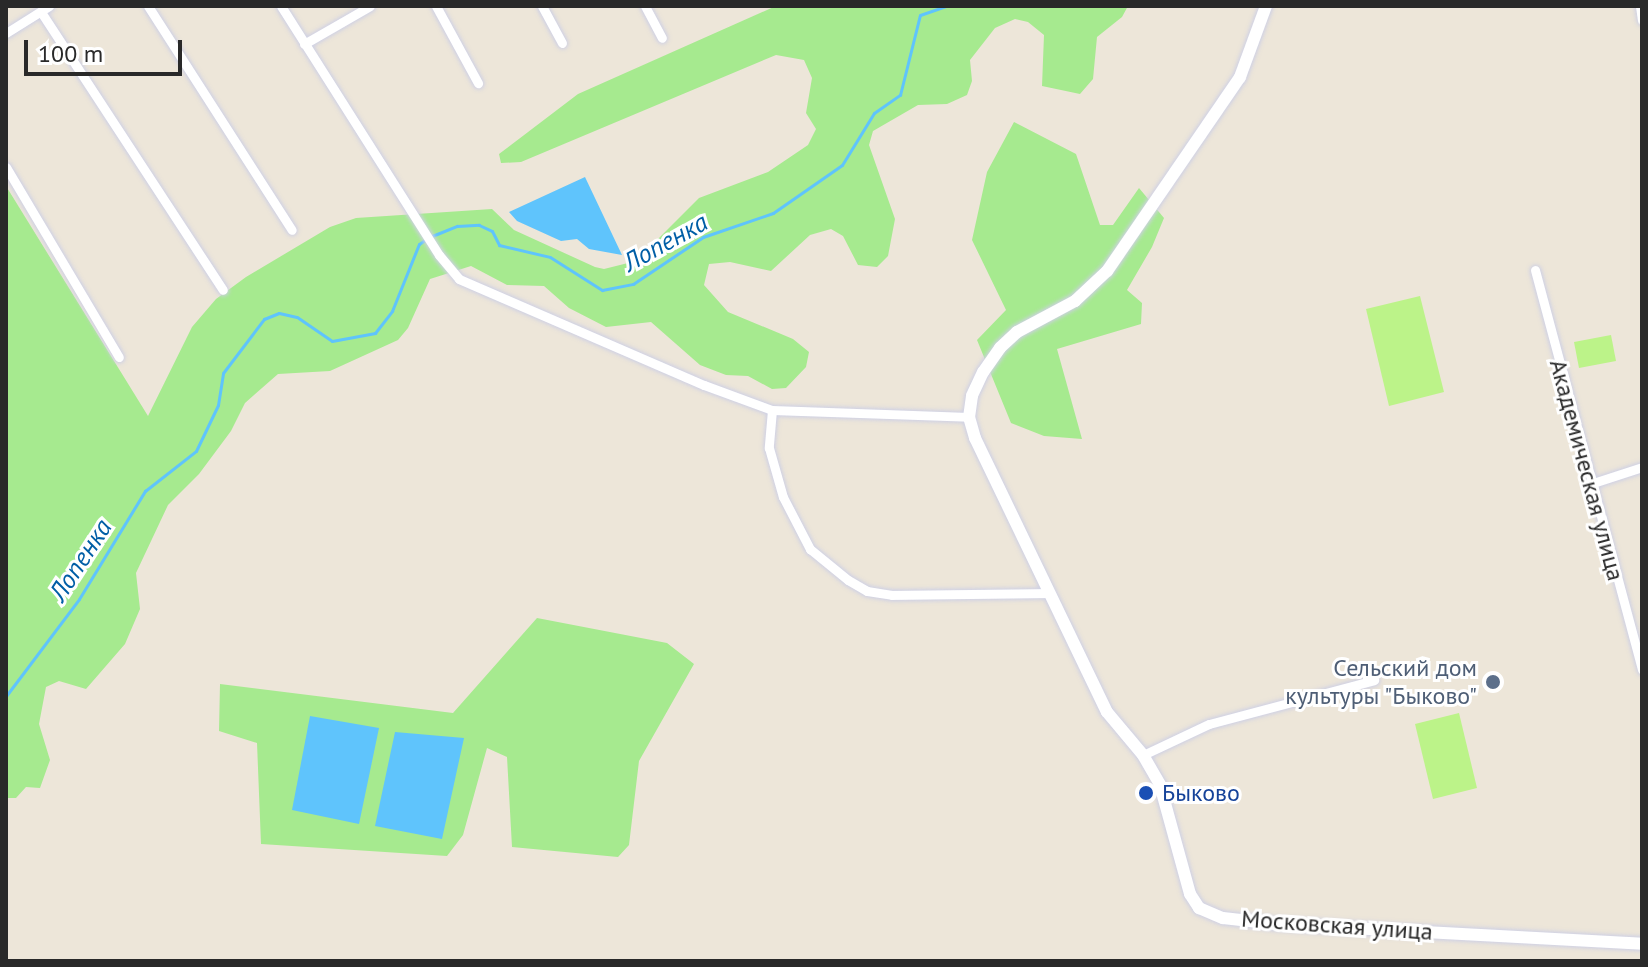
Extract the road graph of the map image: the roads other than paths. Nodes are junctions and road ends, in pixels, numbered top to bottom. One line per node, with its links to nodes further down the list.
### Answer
1 (148, 6): 17 (street)
2 (281, 6): 14 (street)
3 (370, 6): 14 (street)
4 (436, 6): 15 (street)
5 (542, 6): 13 (street)
6 (645, 6): 12 (street)
7 (1266, 6): 22 (street)
8 (1640, 6): 10 (street)
9 (45, 9): 11 (street); 19 (street)
10 (1642, 20)
11 (6, 33)
12 (662, 38)
13 (562, 43)
14 (304, 44): 21 (street)
15 (478, 83)
16 (6, 167): 20 (street)
17 (292, 230)
18 (1535, 270): 24 (street, Академическая улица)
19 (223, 290)
20 (119, 357)
21 (772, 410): 22 (street); 25 (street)
22 (969, 417): 25 (street, Московская улица)
23 (1642, 467): 24 (street)
24 (1590, 484): 26 (street, Академическая улица)
25 (1049, 593): 28 (street, Московская улица)
26 (1642, 670)
27 (1374, 680): 28 (street)
28 (1143, 755): 29 (street, Московская улица)
29 (1642, 944)

